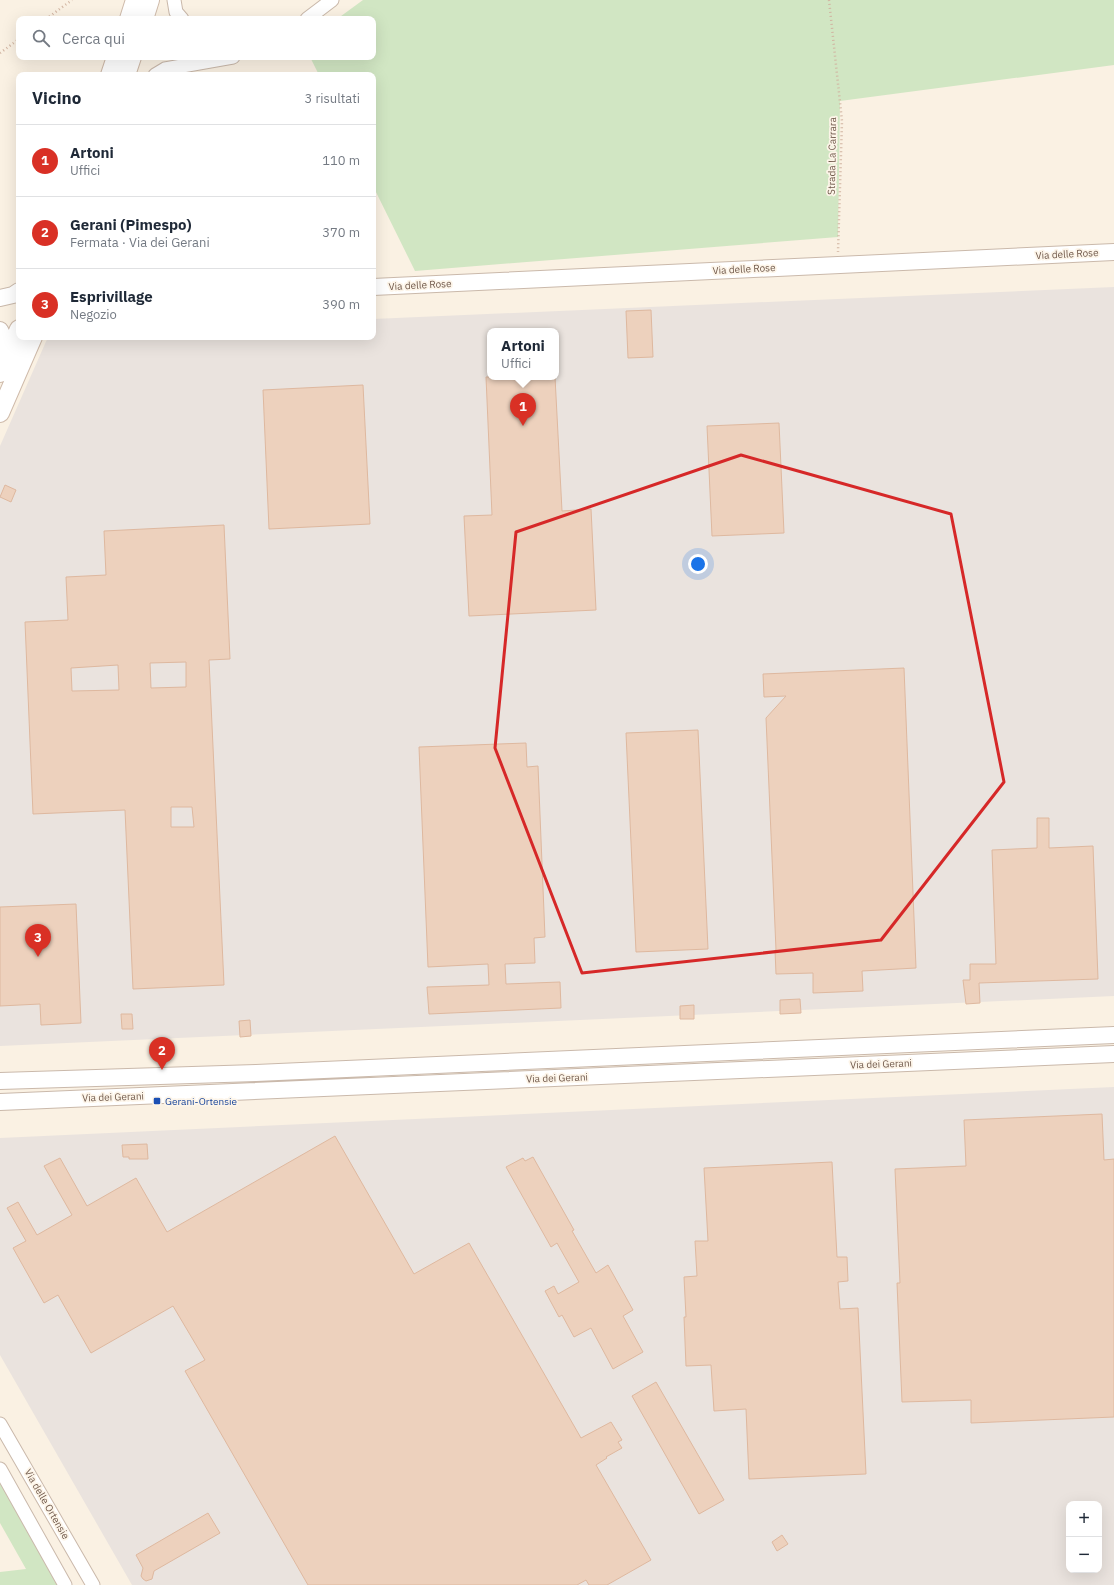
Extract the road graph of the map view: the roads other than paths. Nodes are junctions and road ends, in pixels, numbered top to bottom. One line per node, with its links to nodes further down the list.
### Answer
1 (135, 0): 5 (main road)
2 (150, 0): 6 (main road)
3 (174, 0): 7 (street)
4 (332, 0): 8 (street)
5 (130, 16)
6 (145, 16)
7 (179, 16)
8 (311, 16)
9 (115, 60): 12 (main road)
10 (131, 60): 13 (main road)
11 (215, 60): 14 (street)
12 (111, 72)
13 (127, 72)
14 (160, 72)
15 (1114, 252): 16 (street, Via delle Rose)
16 (376, 287)
17 (16, 293): 18 (street)
18 (0, 298)
19 (0, 330): 22 (street)
20 (16, 336): 22 (main road)
21 (32, 340): 24 (main road)
22 (8, 354): 23 (main road)
23 (0, 372)
24 (0, 413)
25 (1114, 1036): 27 (street, Via dei Gerani)
26 (1114, 1054): 28 (street, Via dei Gerani)
27 (0, 1081)
28 (0, 1102)
29 (0, 1424): 32 (street, Via delle Ortensie)
30 (0, 1469): 31 (street)
31 (65, 1585)
32 (93, 1585)

